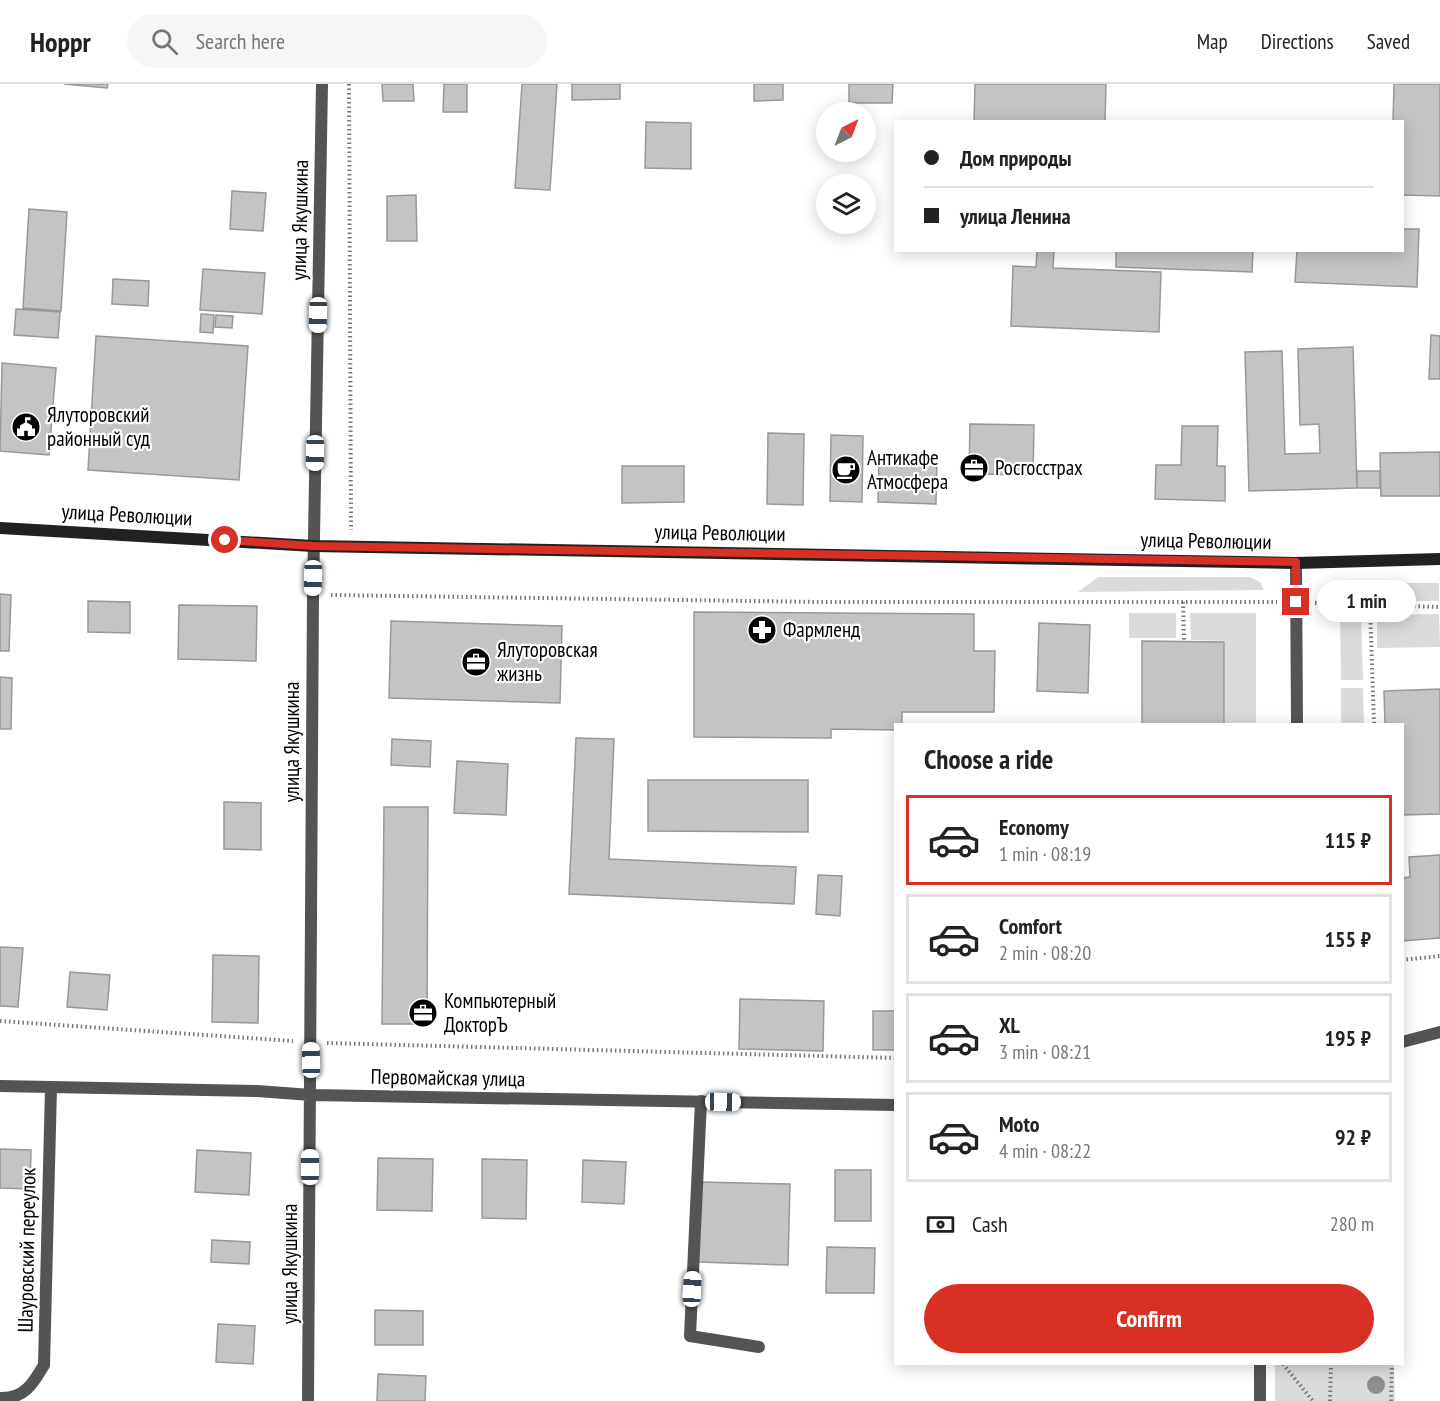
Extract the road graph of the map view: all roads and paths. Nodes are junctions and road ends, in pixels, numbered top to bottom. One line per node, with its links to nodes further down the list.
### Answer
1 (322, 84): 4 (street, улица Якушкина)
2 (350, 84): 5 (path)
3 (0, 528): 4 (main road, улица Революции)
4 (313, 546): 5 (main road, улица Революции); 8 (street, улица Якушкина)
5 (351, 546): 7 (main road, улица Революции)
6 (1440, 559): 7 (main road, улица Революции)
7 (1296, 562): 10 (street)
8 (313, 594): 9 (path); 21 (street, улица Якушкина)
9 (1183, 602): 10 (path); 13 (path)
10 (1296, 602): 11 (path); 14 (street)
11 (1370, 604): 12 (path); 15 (path)
12 (1440, 607)
13 (1184, 640)
14 (1297, 723)
15 (1374, 723)
16 (1440, 957): 17 (path)
17 (1404, 960)
18 (0, 1021): 21 (path)
19 (1440, 1032): 20 (street)
20 (1404, 1041)
21 (311, 1043): 22 (path); 25 (street, улица Якушкина)
22 (894, 1058)
23 (0, 1086): 24 (street, Первомайская улица)
24 (51, 1088): 25 (street, Первомайская улица); 33 (street, Шауровский переулок)
25 (311, 1095): 26 (street, Первомайская улица); 34 (street, улица Якушкина)
26 (701, 1101): 27 (street, Первомайская улица); 28 (street)
27 (894, 1105)
28 (759, 1347)
29 (1260, 1365): 35 (street)
30 (1284, 1365): 36 (path)
31 (1331, 1365): 37 (path)
32 (1392, 1365): 38 (path)
33 (8, 1399)
34 (309, 1401)
35 (1260, 1401)
36 (1313, 1401)
37 (1330, 1401)
38 (1391, 1401)

